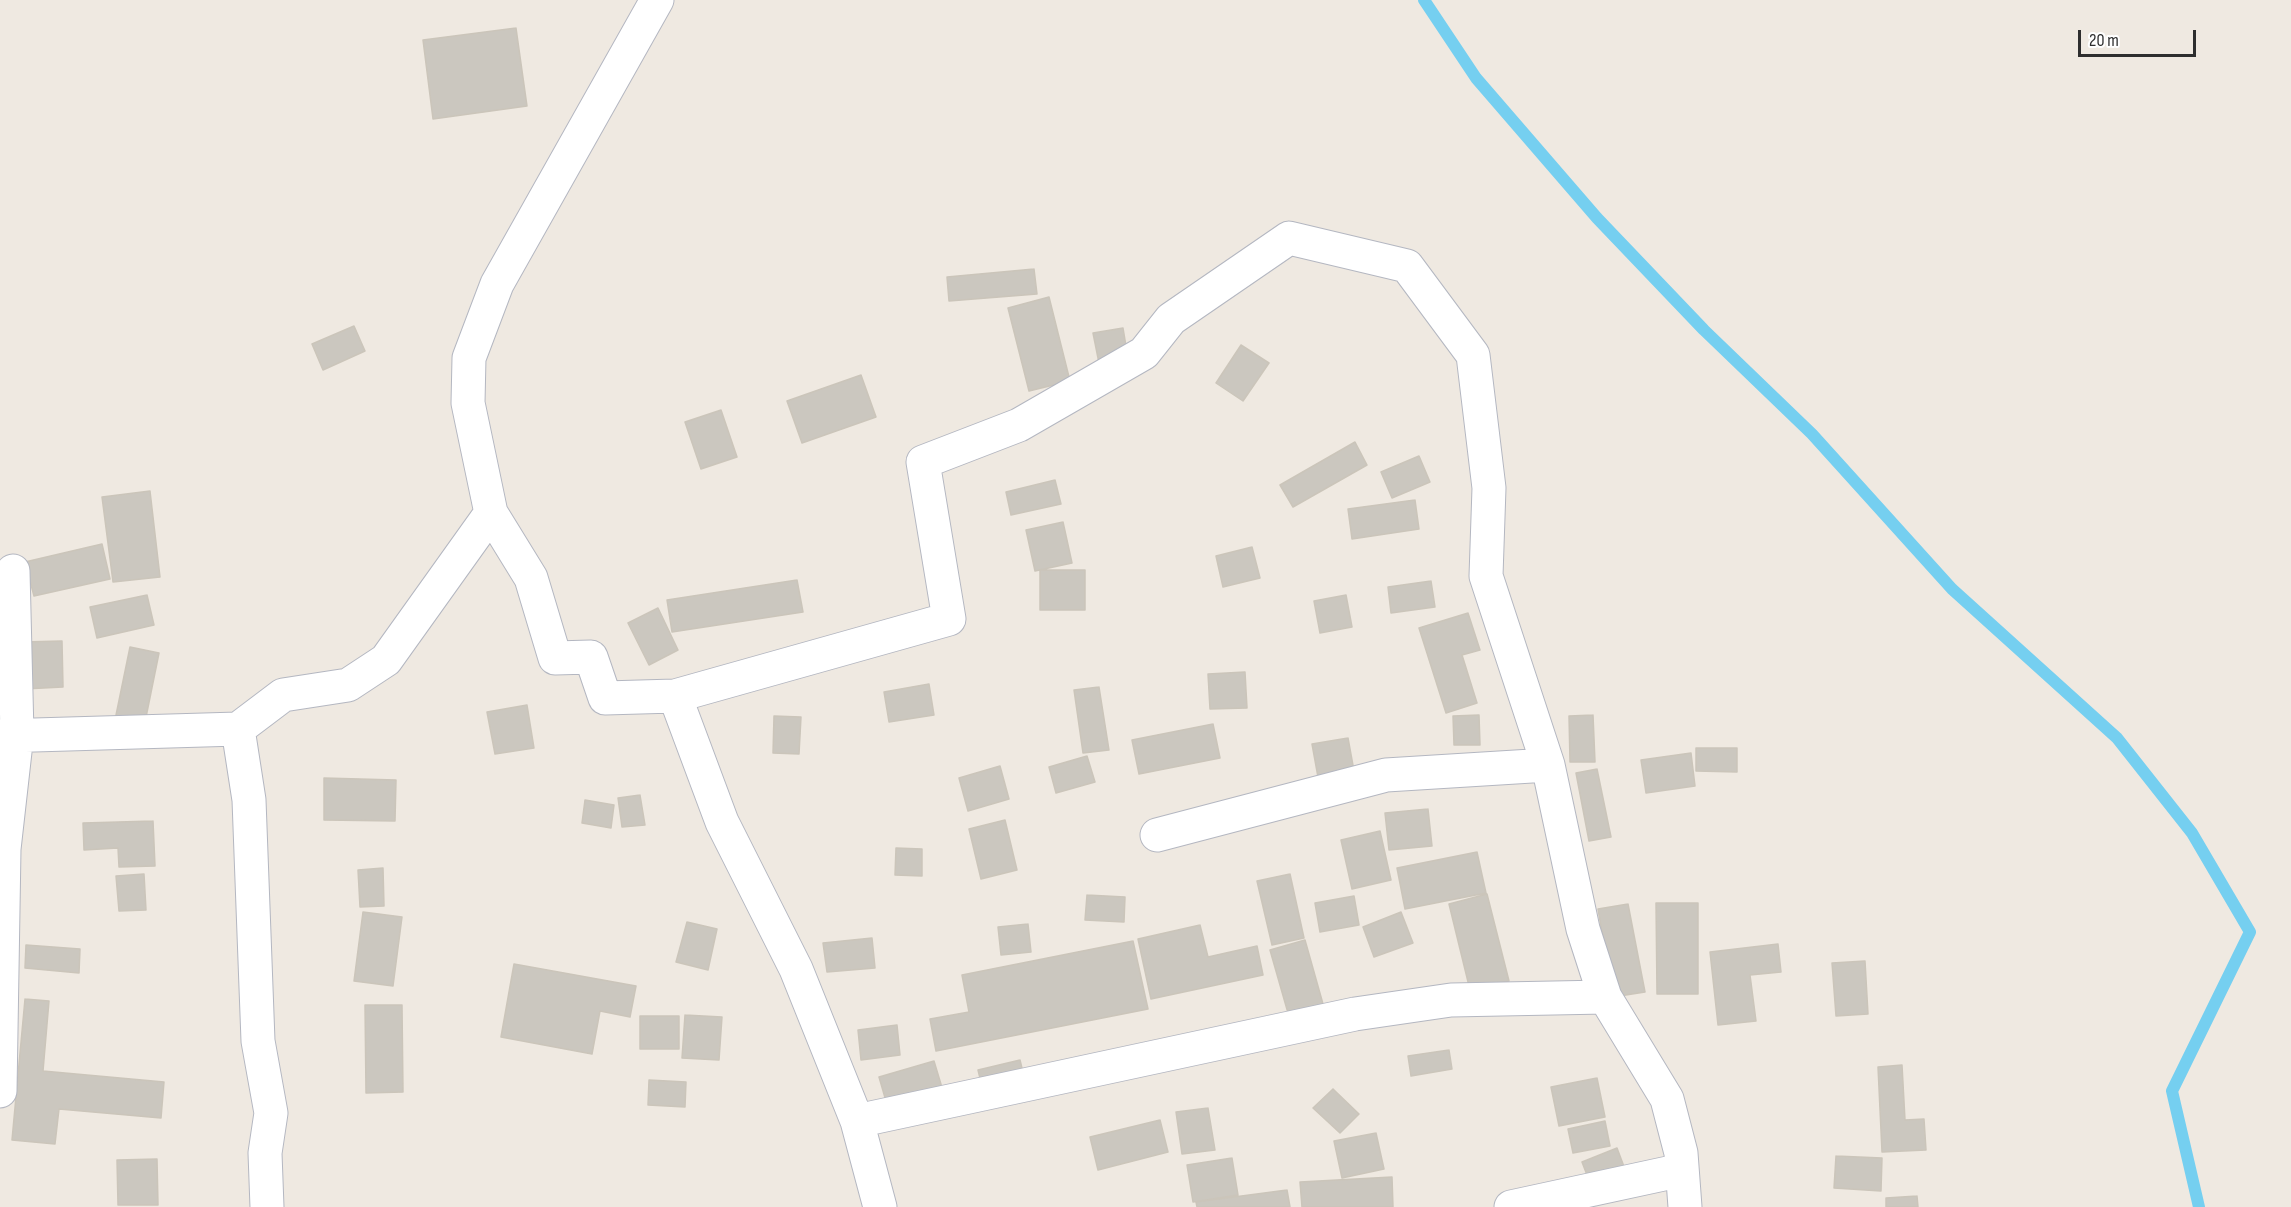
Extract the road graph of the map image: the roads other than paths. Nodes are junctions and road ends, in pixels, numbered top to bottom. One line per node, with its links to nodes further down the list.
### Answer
1 (657, 0): 2 (street)
2 (491, 513): 4 (street); 5 (street)
3 (13, 572): 6 (street)
4 (675, 696): 7 (street); 11 (street)
5 (238, 729): 6 (street); 13 (street)
6 (9, 735): 10 (street)
7 (1548, 765): 8 (street); 9 (street)
8 (1157, 835)
9 (1605, 997): 11 (street); 12 (street)
10 (0, 1091)
11 (857, 1121): 14 (street)
12 (1682, 1170): 15 (street); 16 (street)
13 (267, 1207)
14 (880, 1207)
15 (1511, 1207)
16 (1685, 1207)

